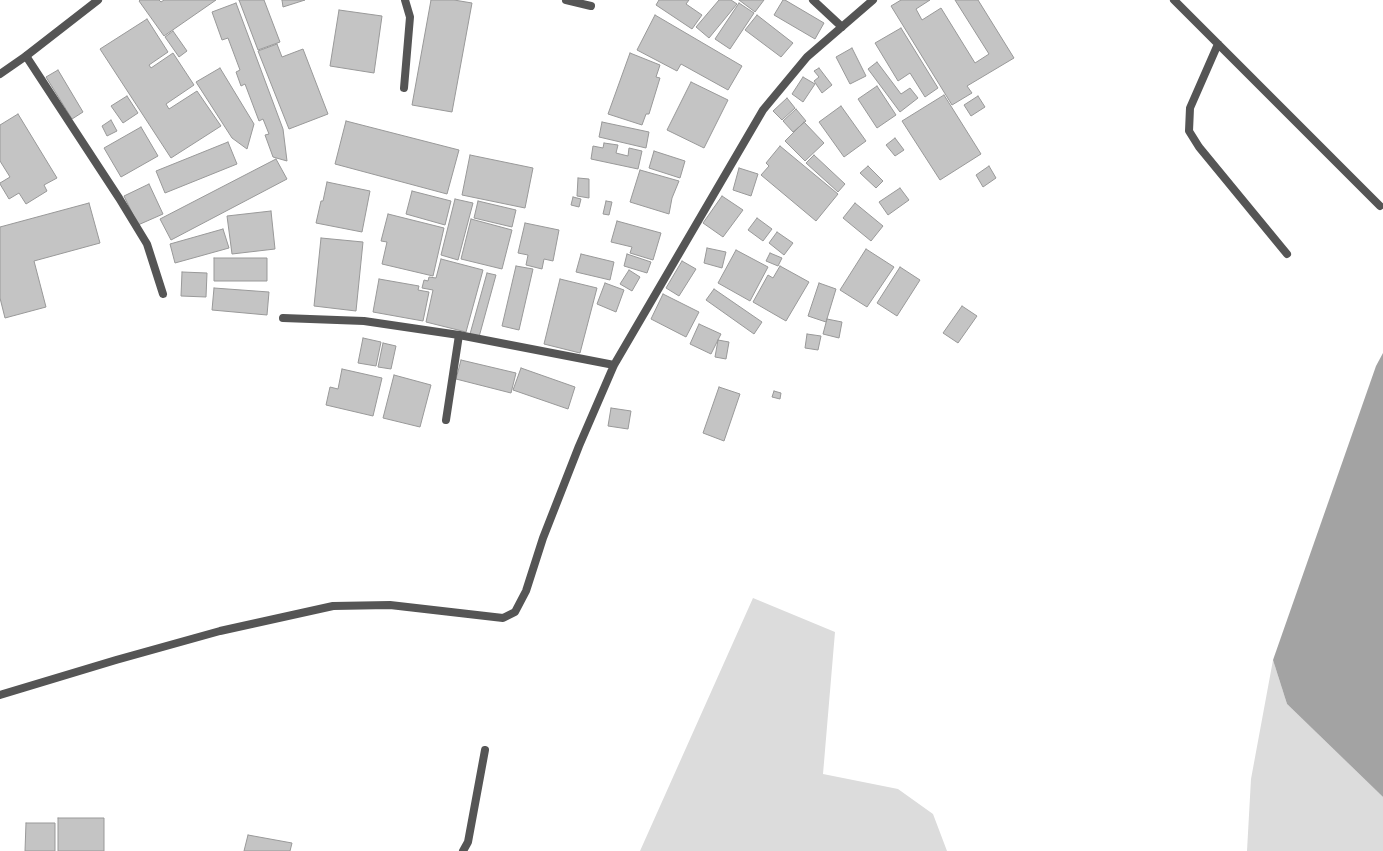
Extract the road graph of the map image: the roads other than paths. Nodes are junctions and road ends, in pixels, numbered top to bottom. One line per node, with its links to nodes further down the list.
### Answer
1 (98, 0): 10 (street)
2 (405, 0): 12 (street)
3 (566, 0): 7 (street)
4 (813, 0): 8 (street)
5 (873, 0): 8 (street)
6 (1174, 0): 9 (street)
7 (591, 6)
8 (842, 27): 18 (street)
9 (1218, 44): 13 (street); 14 (street)
10 (26, 56): 11 (street); 15 (street)
11 (0, 74)
12 (404, 88)
13 (1380, 206)
14 (1287, 254)
15 (163, 294)
16 (283, 318): 17 (street)
17 (459, 335): 18 (street); 19 (street)
18 (614, 365): 20 (street)
19 (446, 420)
20 (0, 695)
21 (485, 750): 22 (street)
22 (463, 851)

